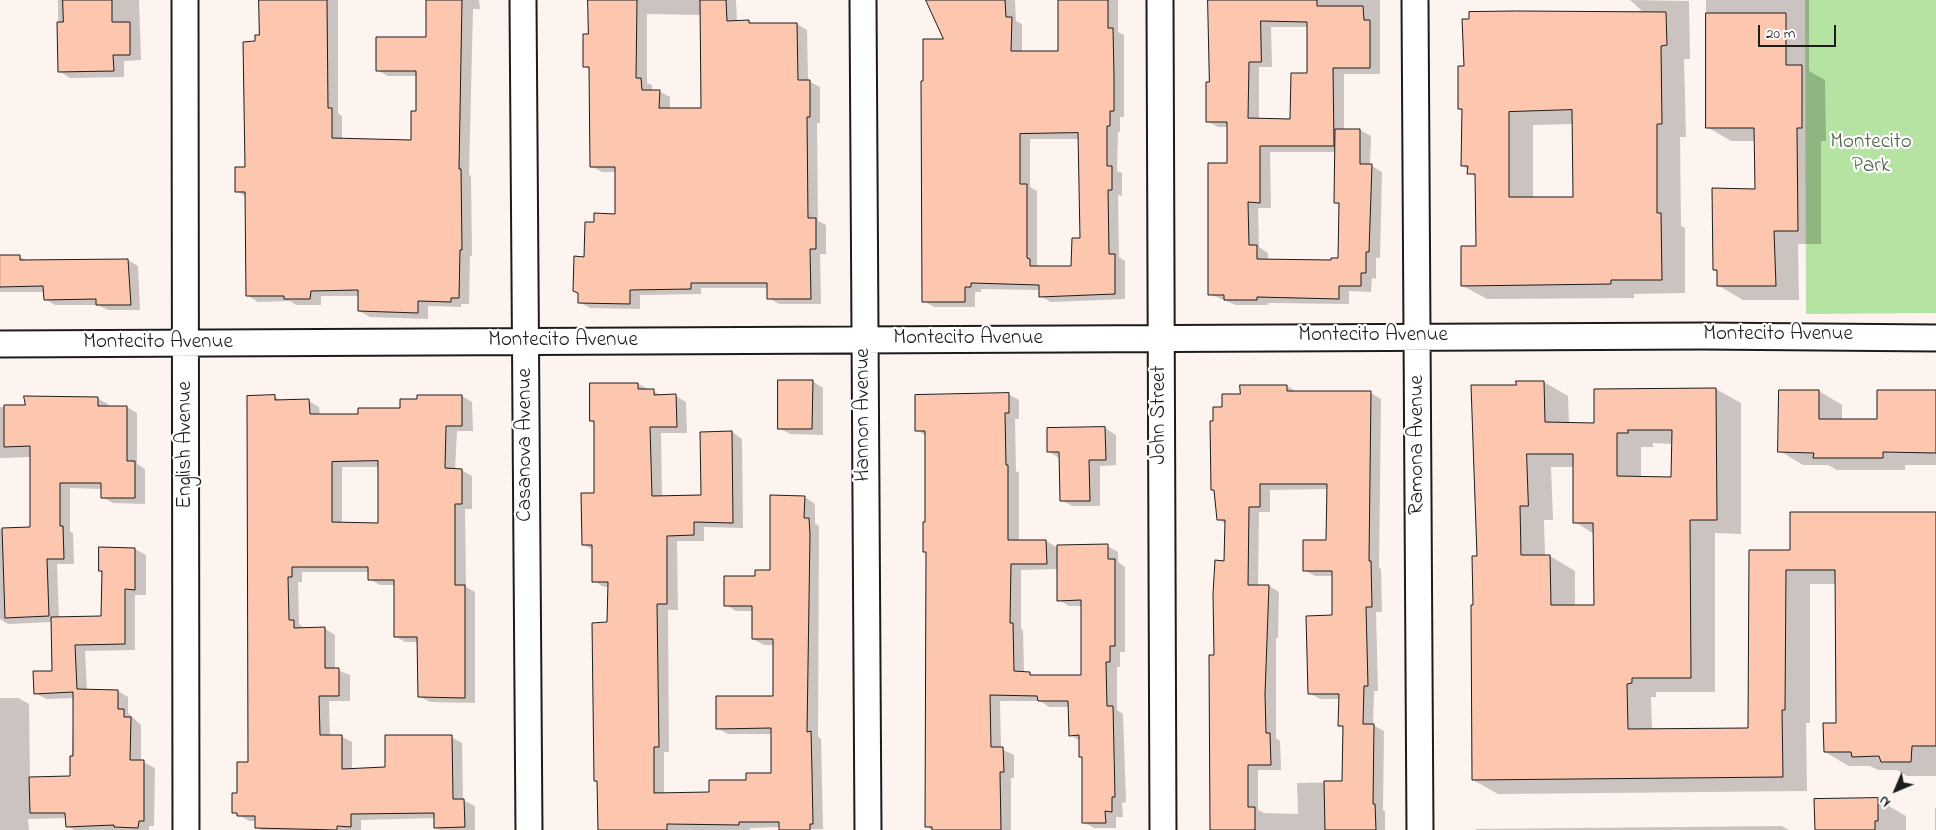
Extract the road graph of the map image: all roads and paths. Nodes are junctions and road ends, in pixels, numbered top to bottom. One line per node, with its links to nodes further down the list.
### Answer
1 (186, 0): 12 (street, English Avenue)
2 (523, 0): 10 (street, Casanova Avenue)
3 (863, 0): 9 (street, Hannon Avenue)
4 (1160, 0): 8 (street, John Street)
5 (1415, 0): 6 (street, Ramona Avenue)
6 (1418, 337): 7 (street, Montecito Avenue); 8 (street, Montecito Avenue); 17 (street, Ramona Avenue)
7 (1936, 338)
8 (1160, 339): 9 (street, Montecito Avenue); 16 (street, John Street)
9 (865, 341): 10 (street, Montecito Avenue); 15 (street, Hannon Avenue)
10 (527, 342): 12 (street, Montecito Avenue); 14 (street, Casanova Avenue)
11 (0, 344): 12 (street, Montecito Avenue)
12 (187, 344): 13 (street, English Avenue)
13 (186, 830)
14 (529, 830)
15 (868, 830)
16 (1163, 830)
17 (1420, 830)

